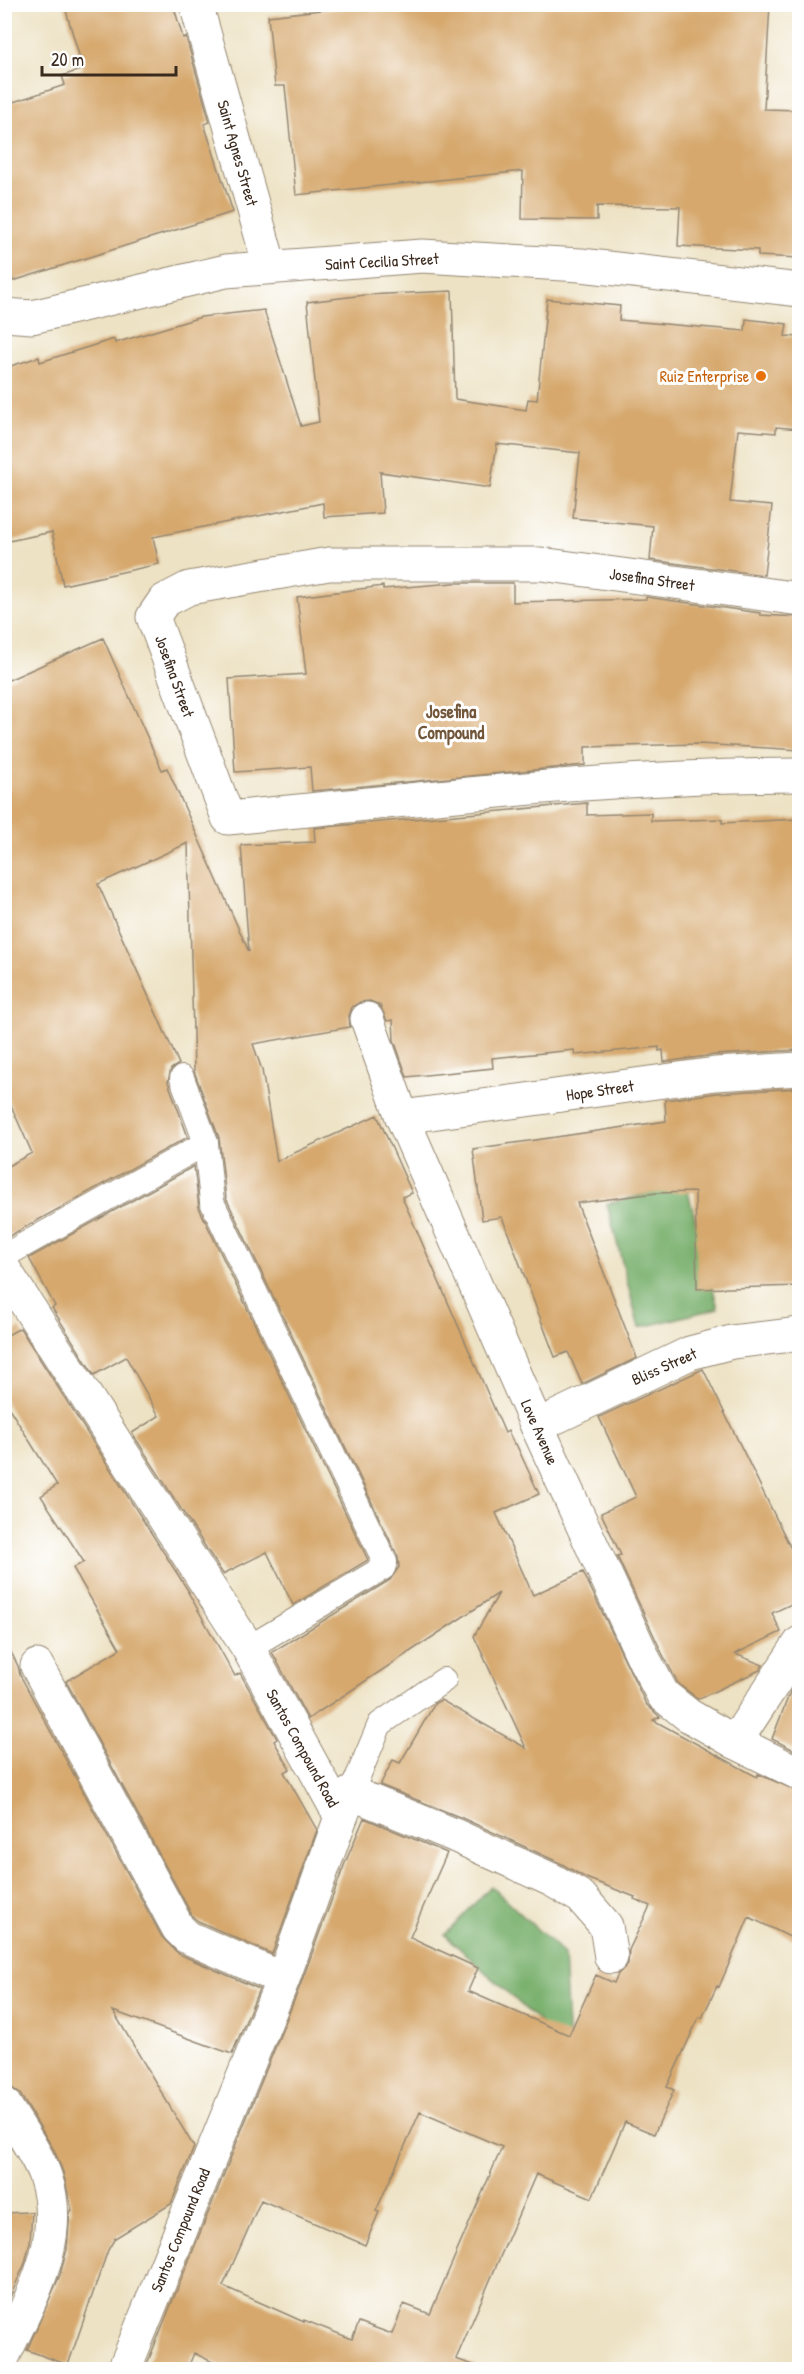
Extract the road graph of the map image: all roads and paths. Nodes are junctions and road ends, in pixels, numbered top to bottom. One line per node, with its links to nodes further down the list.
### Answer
1 (196, 4): 2 (street, Saint Agnes Street)
2 (270, 267): 3 (street, Saint Cecilia Street); 4 (street, Saint Cecilia Street)
3 (800, 290)
4 (4, 315)
5 (800, 599): 6 (street, Josefina Street)
6 (800, 775)
7 (367, 1019): 10 (street, Love Avenue)
8 (800, 1069): 10 (street, Hope Street)
9 (182, 1078): 11 (lane)
10 (402, 1117): 15 (street, Love Avenue)
11 (206, 1143): 12 (lane); 17 (lane)
12 (4, 1256)
13 (4, 1269): 17 (street, Santos Compound Road)
14 (800, 1334): 15 (street, Bliss Street)
15 (537, 1426): 20 (street, Love Avenue)
16 (800, 1643): 20 (street)
17 (248, 1648): 22 (street, Santos Compound Road)
18 (37, 1666): 24 (street)
19 (444, 1680): 22 (lane)
20 (735, 1742): 21 (street, Love Avenue)
21 (800, 1774)
22 (346, 1805): 23 (street); 24 (street, Santos Compound Road)
23 (611, 1957)
24 (283, 1979): 27 (street, Santos Compound Road)
25 (4, 2104): 26 (street)
26 (4, 2355)
27 (124, 2370)

